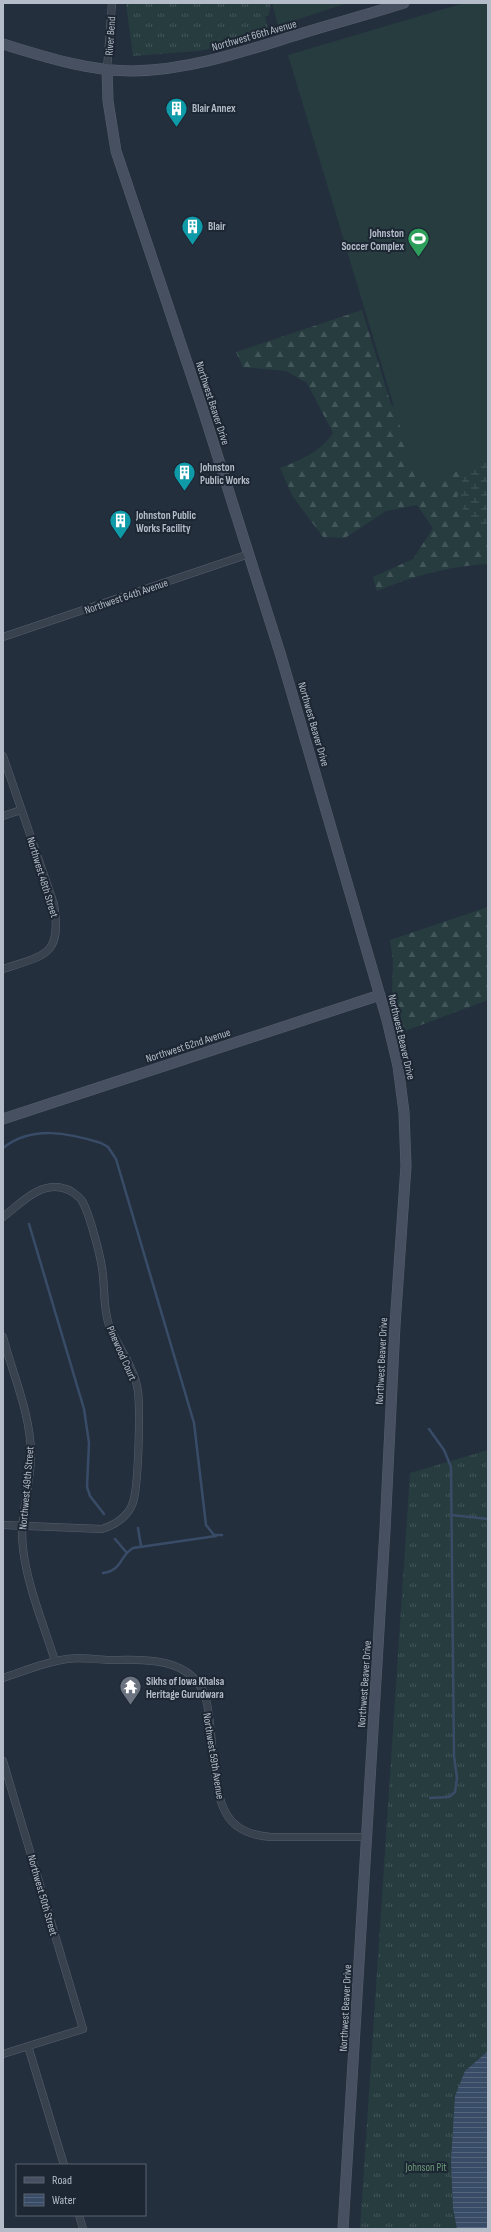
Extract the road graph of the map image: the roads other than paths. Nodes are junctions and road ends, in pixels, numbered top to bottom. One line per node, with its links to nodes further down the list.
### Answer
1 (112, 3): 4 (street, River Bend)
2 (404, 3): 4 (main road, Northwest 66th Avenue)
3 (3, 44): 4 (main road)
4 (108, 69): 5 (main road, Northwest Beaver Drive)
5 (249, 554): 6 (street, Northwest 64th Avenue); 11 (main road, Northwest Beaver Drive)
6 (3, 637)
7 (3, 756): 8 (street, Northwest 48th Street)
8 (21, 810): 9 (street); 10 (street, Northwest 48th Street)
9 (3, 816)
10 (3, 969)
11 (380, 995): 12 (main road, Northwest 62nd Avenue); 20 (main road, Northwest Beaver Drive)
12 (3, 1119)
13 (3, 1217): 16 (street, Pinewood Court)
14 (3, 1337): 16 (street, Northwest 49th Street)
15 (3, 1525): 16 (street, Pinewood Court)
16 (21, 1525): 17 (street, Northwest 49th Street)
17 (55, 1661): 18 (street, Northwest 59th Avenue); 20 (street, Northwest 59th Avenue)
18 (3, 1678)
19 (3, 1761): 21 (street, Northwest 50th Street)
20 (367, 1837): 26 (main road, Northwest Beaver Drive)
21 (28, 2046): 22 (street); 23 (street)
22 (3, 2054)
23 (64, 2164)
24 (79, 2216): 25 (street)
25 (83, 2229)
26 (343, 2229)

